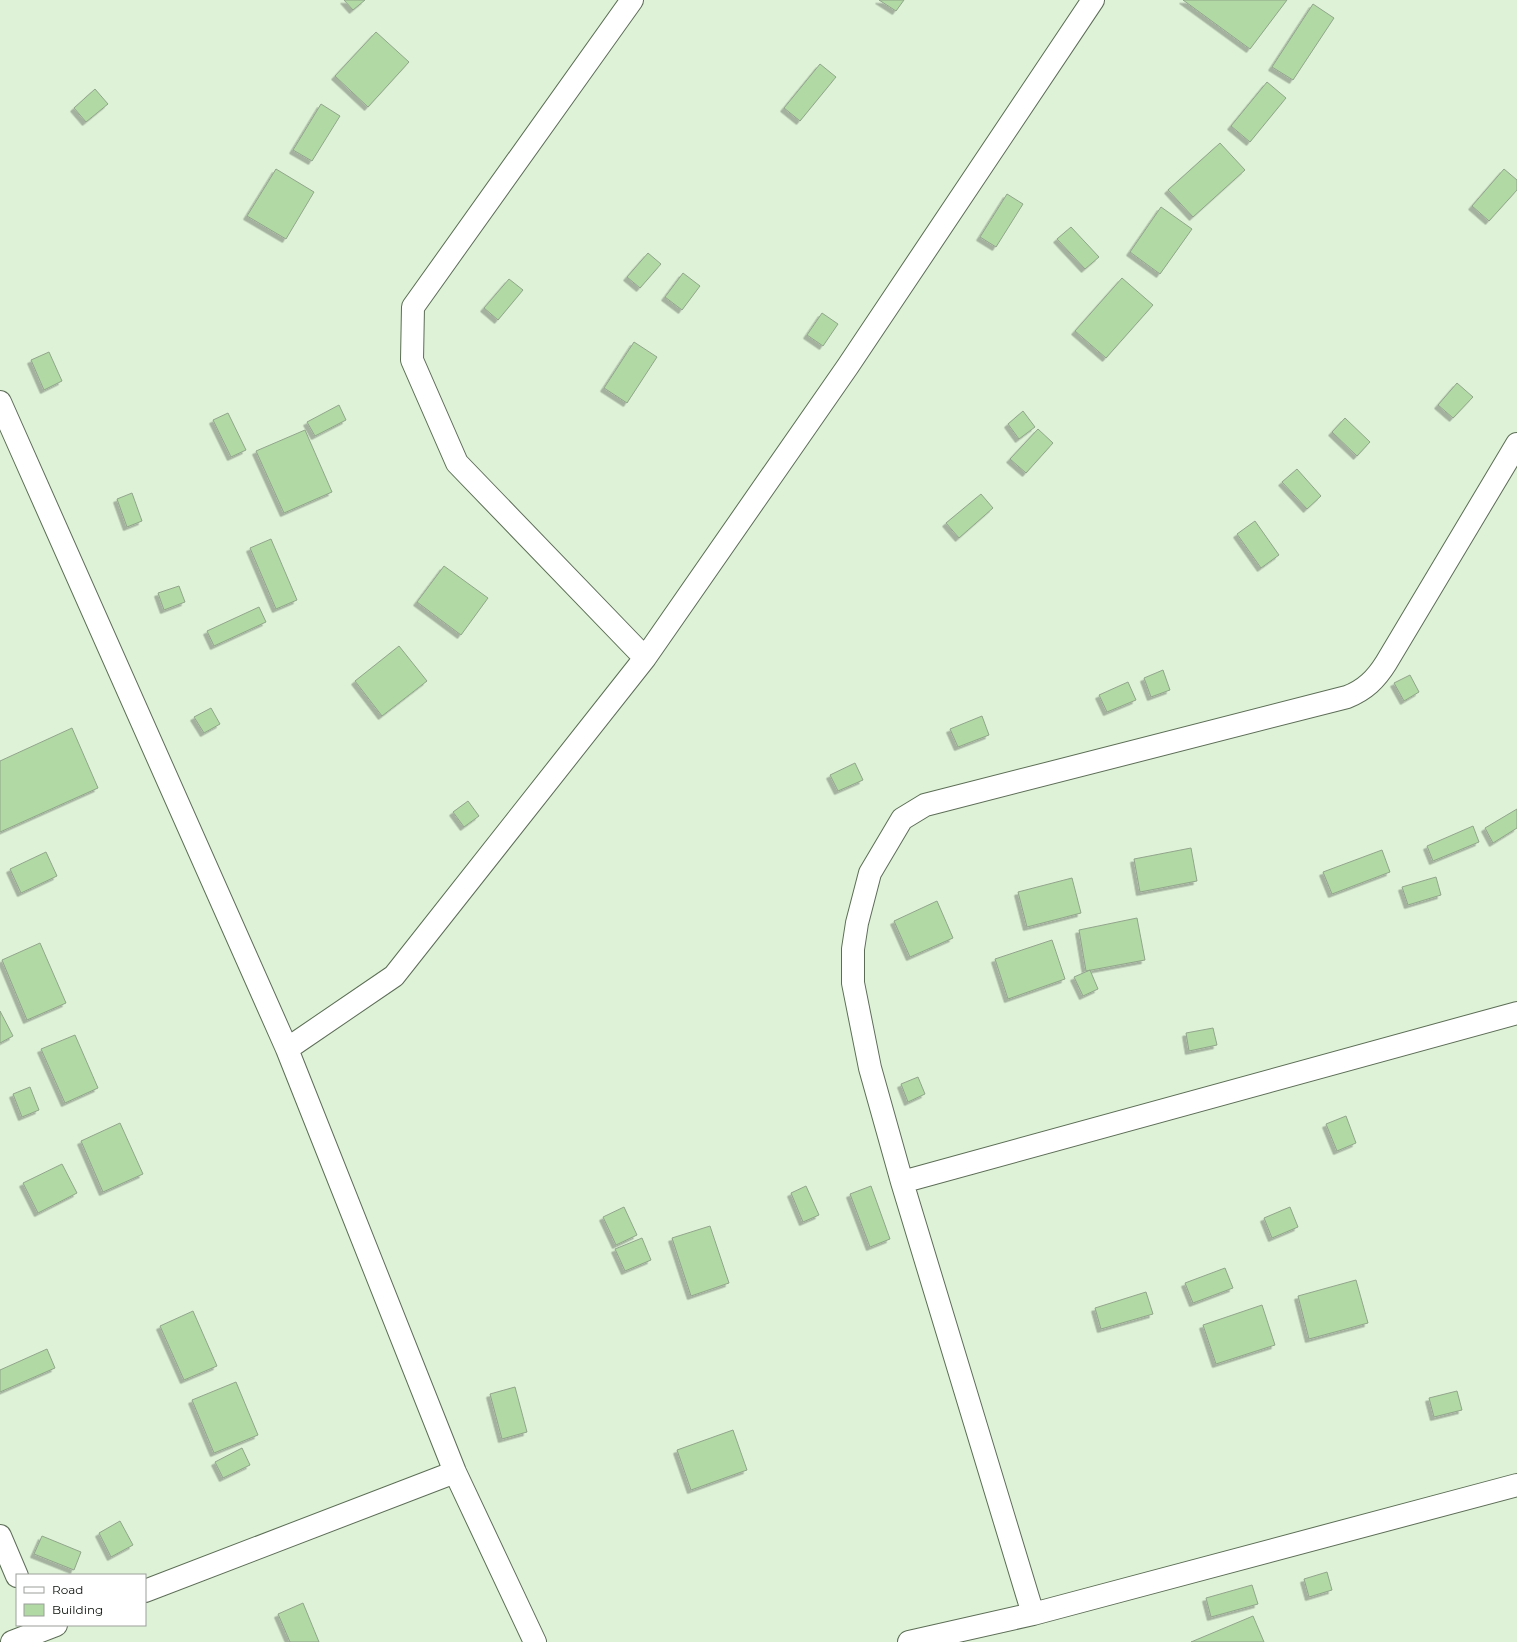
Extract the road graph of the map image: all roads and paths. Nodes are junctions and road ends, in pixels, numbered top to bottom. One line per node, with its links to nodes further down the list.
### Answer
1 (632, 0): 5 (street)
2 (1093, 0): 5 (street)
3 (0, 402): 7 (street)
4 (1517, 444): 8 (street)
5 (646, 658): 7 (street)
6 (1517, 1013): 8 (street)
7 (287, 1049): 9 (street)
8 (902, 1182): 14 (street)
9 (455, 1472): 13 (street); 17 (street)
10 (1517, 1485): 14 (street)
11 (0, 1536): 12 (street)
12 (16, 1574)
13 (146, 1591)
14 (1033, 1614): 18 (street)
15 (45, 1627): 16 (street)
16 (12, 1642)
17 (535, 1642)
18 (909, 1642)

